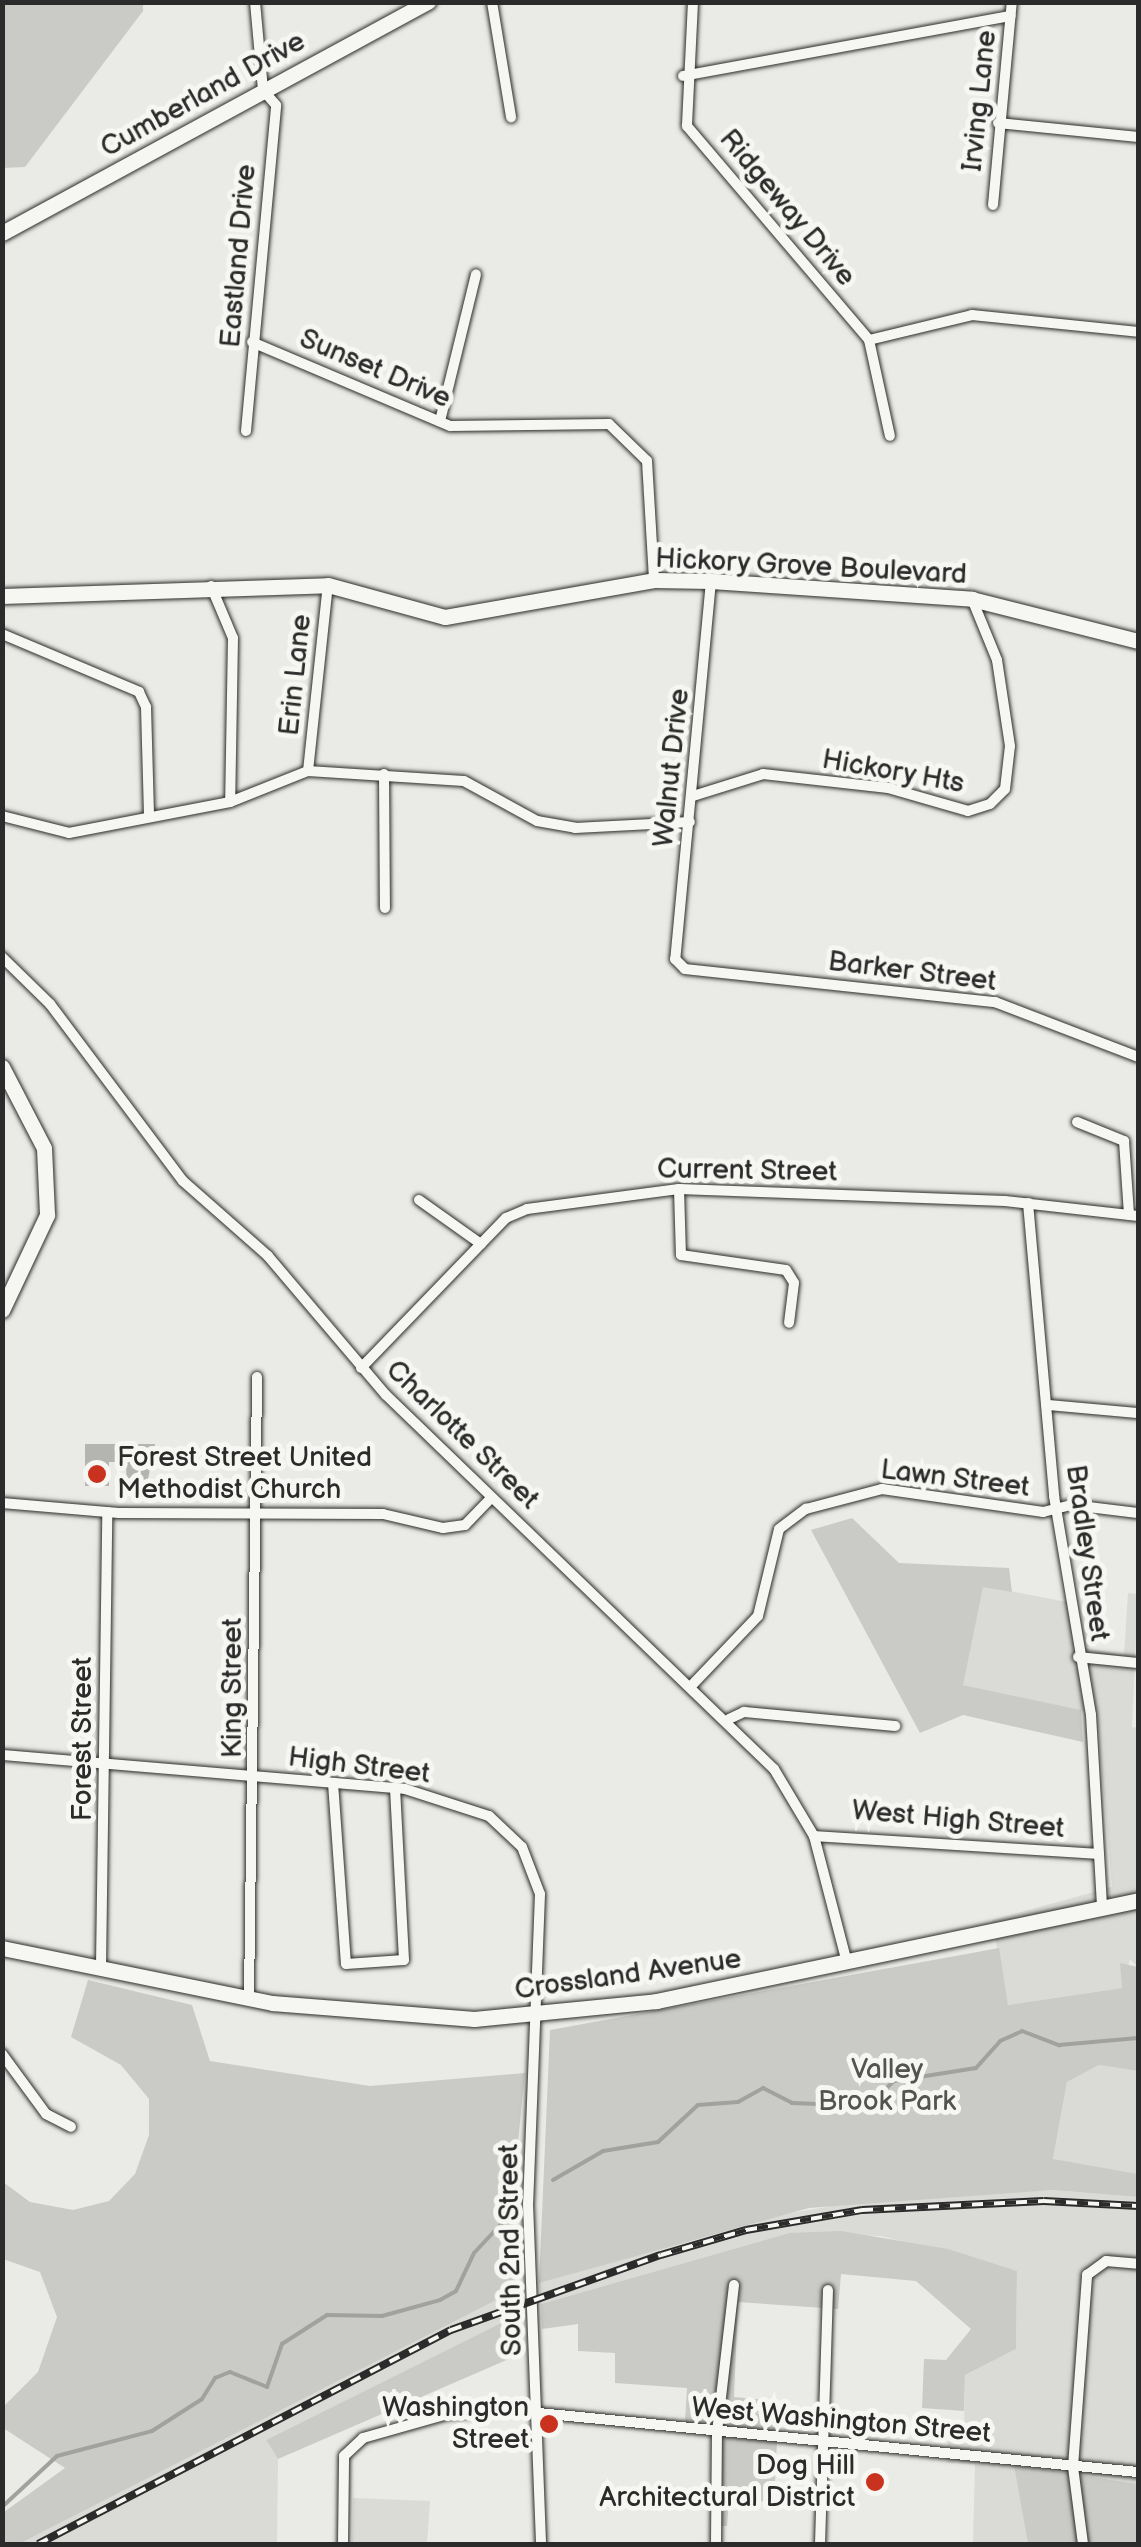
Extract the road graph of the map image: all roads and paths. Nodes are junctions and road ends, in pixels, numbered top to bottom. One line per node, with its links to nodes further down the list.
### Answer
1 (255, 2): 8 (street, Eastland Drive)
2 (428, 2): 8 (main road, Cumberland Drive)
3 (492, 2): 9 (street)
4 (692, 2): 7 (street, Ridgeway Drive)
5 (1012, 2): 6 (street, Irving Lane)
6 (1011, 16): 7 (street); 10 (street, Irving Lane)
7 (684, 76): 16 (street, Ridgeway Drive)
8 (263, 90): 13 (main road, Cumberland Drive); 17 (street, Eastland Drive)
9 (512, 118)
10 (998, 123): 11 (street); 12 (street, Irving Lane)
11 (1138, 138)
12 (992, 204)
13 (2, 233)
14 (476, 274): 18 (street)
15 (1138, 332): 16 (street)
16 (869, 340): 20 (street, Ridgeway Drive)
17 (252, 342): 18 (street, Sunset Drive); 19 (street, Eastland Drive)
18 (440, 421): 21 (street, Sunset Drive)
19 (246, 431)
20 (890, 436)
21 (654, 580): 22 (main road, Hickory Grove Boulevard); 23 (main road, Hickory Grove Boulevard)
22 (711, 581): 26 (main road, Hickory Grove Boulevard); 31 (street, Walnut Drive)
23 (328, 585): 24 (main road, Hickory Grove Boulevard); 29 (street, Erin Lane)
24 (210, 586): 25 (main road, Hickory Grove Boulevard); 32 (street)
25 (2, 596)
26 (972, 599): 28 (main road, Hickory Grove Boulevard); 31 (street, Hickory Hts)
27 (2, 634): 33 (street)
28 (1138, 641)
29 (308, 771): 30 (street); 32 (street)
30 (384, 774): 35 (street); 36 (street)
31 (693, 796): 35 (street, Walnut Drive)
32 (230, 802): 33 (street)
33 (149, 813): 34 (street)
34 (2, 816)
35 (690, 822): 38 (street, Walnut Drive)
36 (385, 908)
37 (2, 957): 49 (street, Charlotte Street)
38 (675, 960): 39 (street, Barker Street)
39 (1138, 1057)
40 (2, 1067): 47 (main road)
41 (1077, 1122): 45 (street)
42 (679, 1190): 44 (street, Current Street); 46 (street, Current Street); 48 (street)
43 (419, 1200): 46 (street)
44 (1028, 1204): 45 (street, Current Street); 51 (street, Bradley Street)
45 (1134, 1216)
46 (481, 1244): 49 (street, Current Street)
47 (2, 1310)
48 (790, 1323)
49 (361, 1368): 53 (street, Charlotte Street)
50 (257, 1377): 58 (street, King Street)
51 (1048, 1405): 52 (street); 55 (street, Bradley Street)
52 (1138, 1412)
53 (492, 1498): 58 (street); 61 (street, Charlotte Street)
54 (2, 1502): 56 (street)
55 (1058, 1509): 57 (street, Lawn Street); 59 (street, Bradley Street); 61 (street, Lawn Street)
56 (107, 1512): 58 (street); 65 (street, Forest Street)
57 (1138, 1512)
58 (256, 1514): 66 (street, King Street)
59 (1078, 1657): 60 (street); 70 (street, Bradley Street)
60 (1138, 1663)
61 (693, 1684): 62 (street, Charlotte Street)
62 (729, 1719): 63 (street); 69 (street, Charlotte Street)
63 (895, 1726)
64 (2, 1756): 65 (street, High Street)
65 (108, 1765): 66 (street, High Street); 75 (street, Forest Street)
66 (256, 1778): 67 (street, High Street); 76 (street, King Street)
67 (333, 1782): 68 (street, High Street); 68 (street)
68 (395, 1788): 77 (street, High Street)
69 (814, 1836): 70 (street, West High Street); 74 (street, Charlotte Street)
70 (1098, 1854): 72 (street, Bradley Street)
71 (1138, 1900): 72 (main road, Crossland Avenue)
72 (1102, 1908): 74 (main road, Crossland Avenue)
73 (2, 1948): 75 (main road, Crossland Avenue)
74 (848, 1964): 77 (main road, Crossland Avenue)
75 (102, 1966): 76 (main road, Crossland Avenue)
76 (249, 1999): 77 (main road, Crossland Avenue)
77 (538, 2016): 84 (street, South 2nd Street)
78 (2, 2054): 79 (street)
79 (71, 2126)
80 (1138, 2264): 87 (street)
81 (734, 2285): 85 (street)
82 (828, 2290): 86 (street)
83 (517, 2408): 89 (street)
84 (539, 2414): 85 (street, West Washington Street); 90 (street, South 2nd Street)
85 (717, 2432): 86 (street, West Washington Street); 91 (street)
86 (822, 2442): 87 (street, West Washington Street); 92 (street)
87 (1073, 2467): 88 (street, West Washington Street); 93 (street)
88 (1138, 2472)
89 (343, 2544)
90 (540, 2544)
91 (716, 2544)
92 (820, 2544)
93 (1083, 2544)

